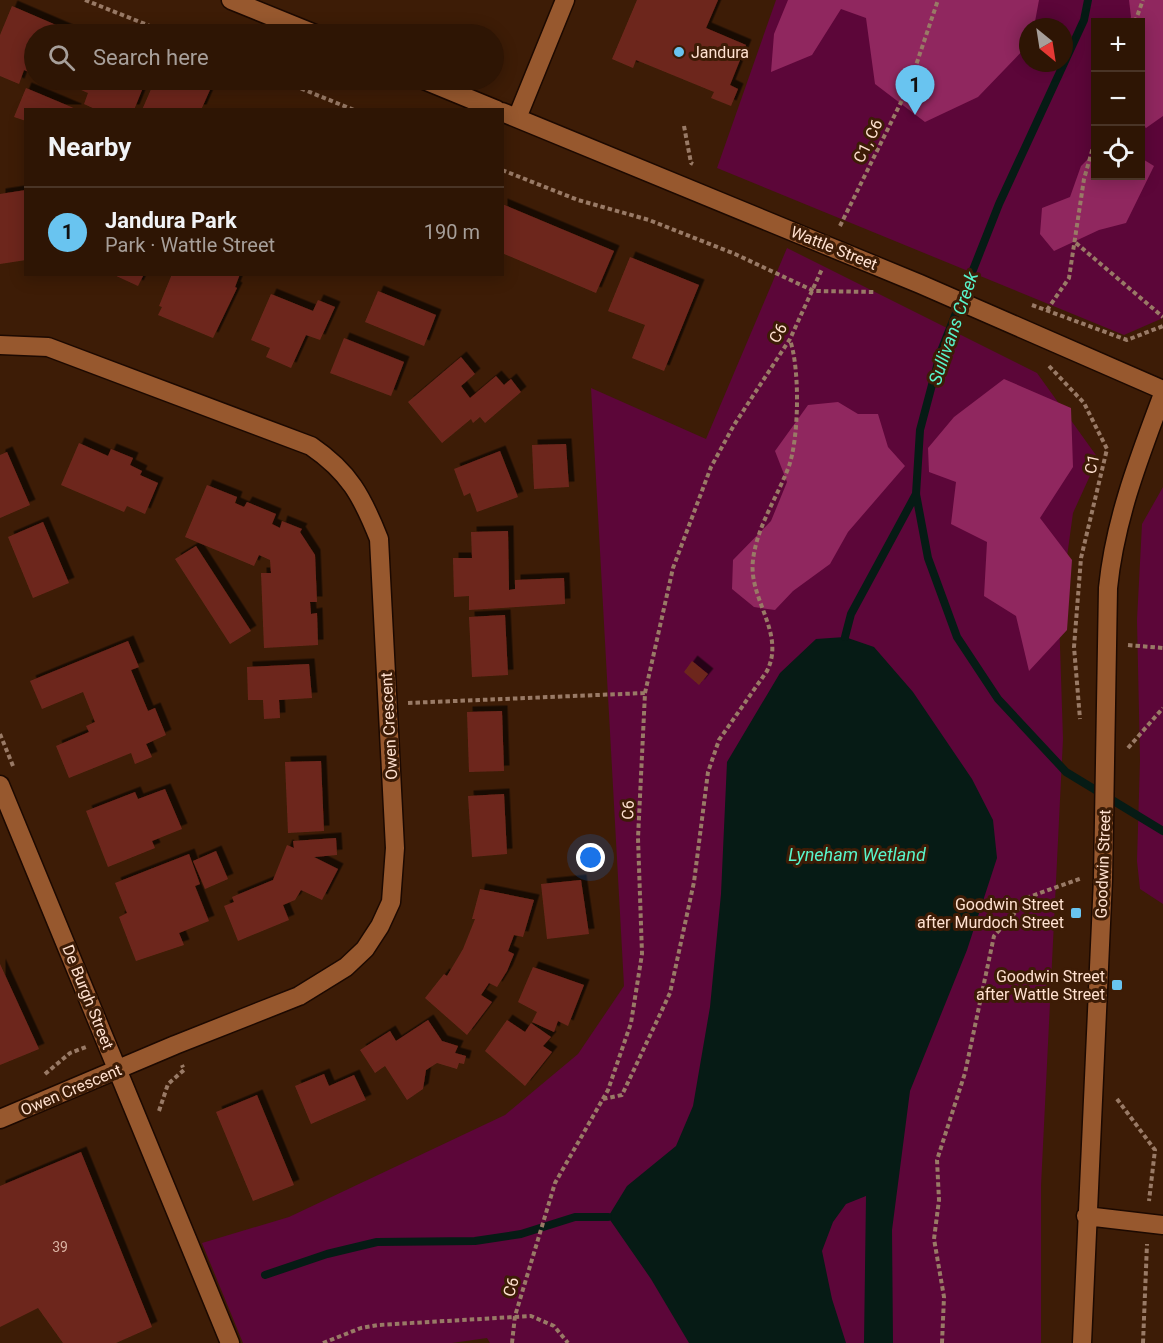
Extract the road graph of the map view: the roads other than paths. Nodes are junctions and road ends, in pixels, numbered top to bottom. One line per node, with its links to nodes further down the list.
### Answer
1 (231, 0): 3 (street)
2 (565, 0): 6 (street)
3 (290, 24)
4 (448, 90): 5 (street)
5 (491, 108)
6 (510, 115): 8 (street, Wattle Street)
7 (0, 345): 10 (street, Owen Crescent)
8 (1163, 392): 12 (street, Goodwin Street)
9 (0, 785): 10 (street, De Burgh Street)
10 (118, 1071): 11 (street, Owen Crescent); 14 (street, De Burgh Street)
11 (0, 1119)
12 (1086, 1216): 13 (street); 15 (street, Goodwin Street)
13 (1155, 1225)
14 (230, 1343)
15 (1082, 1343)

